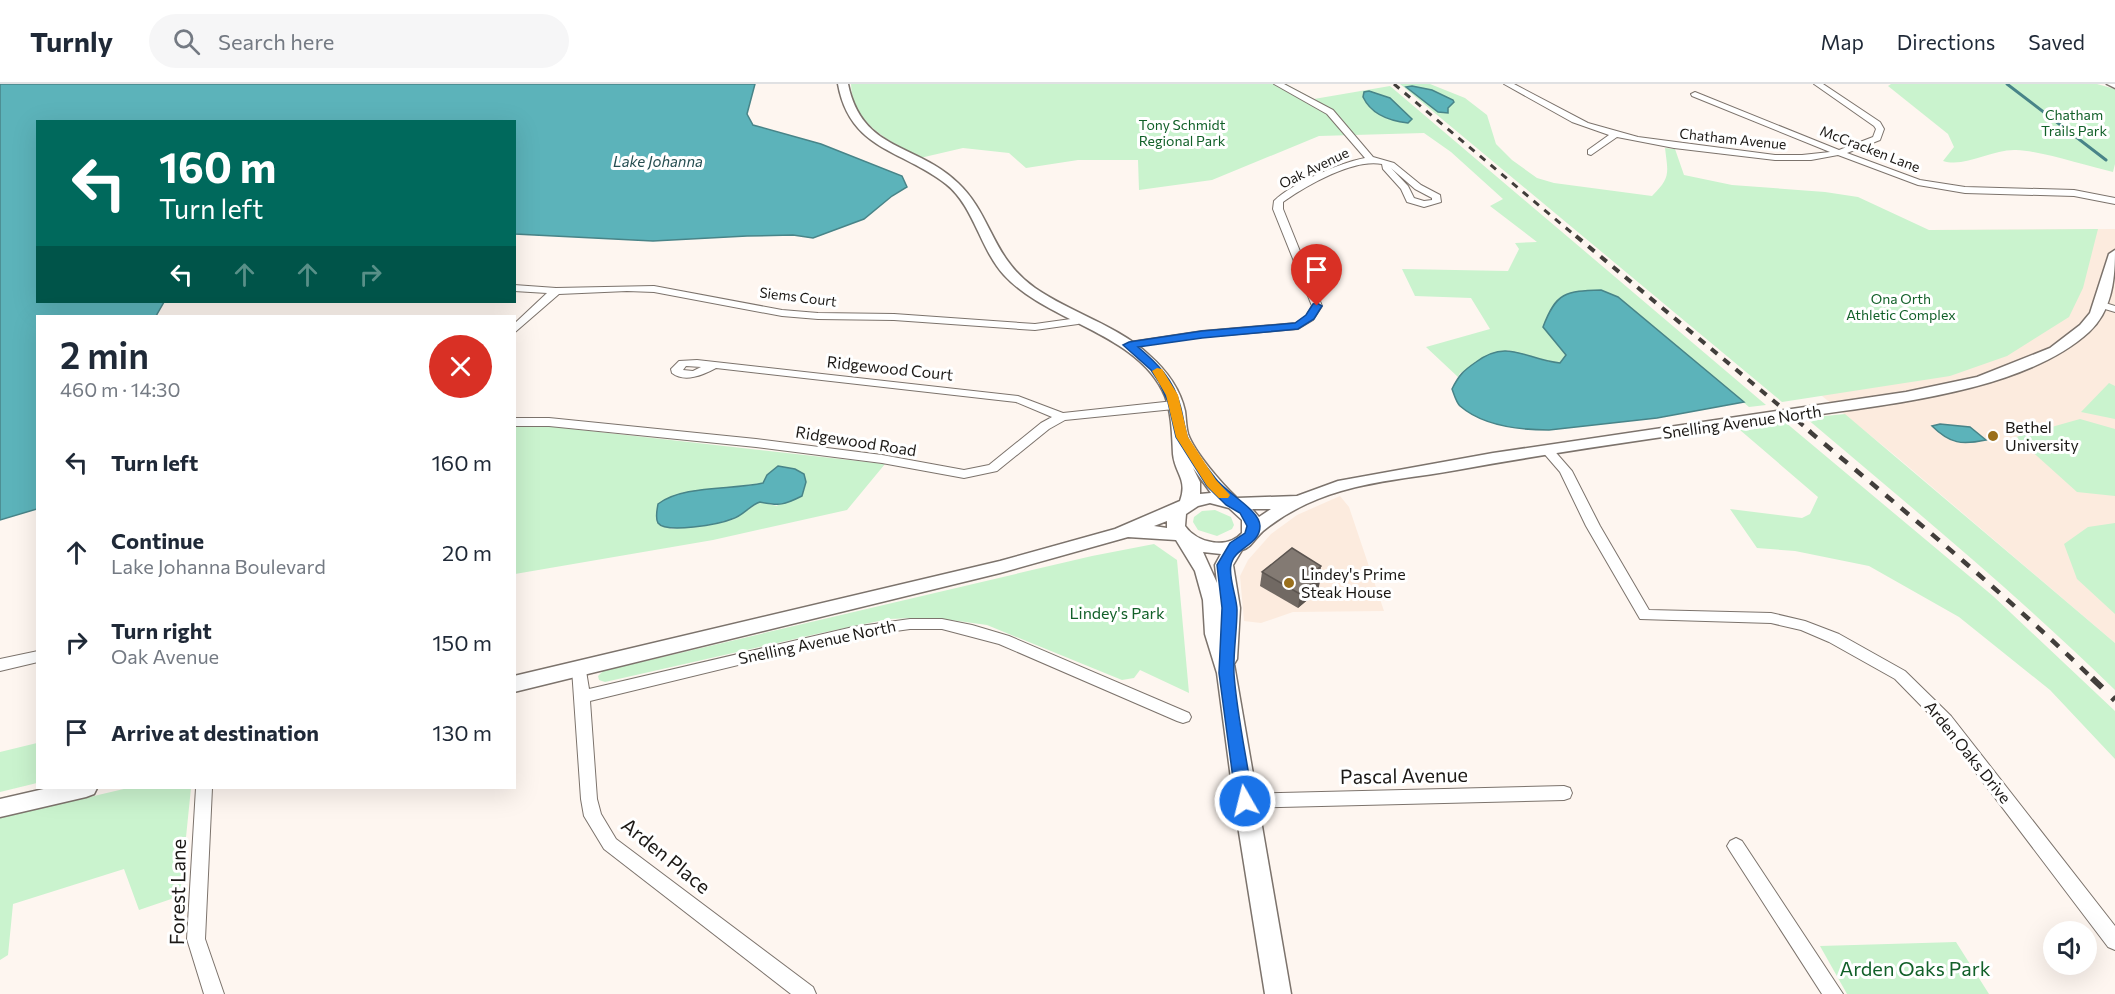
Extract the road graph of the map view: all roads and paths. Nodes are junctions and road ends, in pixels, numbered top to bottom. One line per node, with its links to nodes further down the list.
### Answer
1 (843, 84): 16 (street)
2 (1278, 84): 9 (street)
3 (1508, 84): 6 (street, Chatham Avenue)
4 (1818, 84): 8 (street, Chatham Avenue)
5 (1695, 94): 8 (street, McCracken Lane)
6 (1616, 134): 7 (street); 8 (street, Chatham Avenue)
7 (1591, 152)
8 (1837, 152): 11 (street, McCracken Lane)
9 (1371, 160): 10 (street, Oak Avenue); 18 (street, Oak Avenue)
10 (1386, 162): 10 (street, Oak Avenue)
11 (2115, 201)
12 (2115, 254): 15 (street, Snelling Avenue North)
13 (516, 288): 14 (street, Siems Court)
14 (556, 291): 16 (street, Siems Court); 17 (street)
15 (2107, 306): 24 (street, Snelling Avenue North)
16 (1078, 321): 18 (street)
17 (516, 328)
18 (1129, 345): 20 (street)
19 (712, 366): 21 (street, Ridgewood Court)
20 (1174, 405): 21 (street, Ridgewood Road); 23 (street)
21 (1062, 417): 22 (street, Ridgewood Road)
22 (516, 422)
23 (1182, 437): 26 (street); 27 (street)
24 (1547, 450): 25 (street, Snelling Avenue North); 45 (street, Arden Oaks Drive)
25 (1308, 496): 26 (street, Snelling Avenue North); 28 (street, Snelling Avenue North)
26 (1233, 503): 27 (street); 28 (street)
27 (1184, 506): 29 (street, Snelling Avenue North); 30 (street)
28 (1253, 530): 31 (street)
29 (1121, 533): 30 (street, Snelling Avenue North); 34 (street, Snelling Avenue North)
30 (1184, 538): 31 (street); 35 (street)
31 (1235, 546): 35 (street)
32 (36, 656): 33 (street)
33 (0, 665)
34 (580, 669): 36 (street, Snelling Avenue North); 37 (street, Arden Place)
35 (1227, 673): 42 (street)
36 (516, 684)
37 (581, 697): 38 (street, Snelling Avenue North); 47 (street, Arden Place)
38 (1183, 717)
39 (82, 789): 43 (street)
40 (204, 789): 46 (street, Forest Lane)
41 (1564, 794): 42 (street, Pascal Avenue)
42 (1245, 801): 48 (street)
43 (0, 808)
44 (1736, 846): 49 (street)
45 (2115, 941)
46 (214, 994)
47 (806, 994)
48 (1278, 994)
49 (1833, 994)

